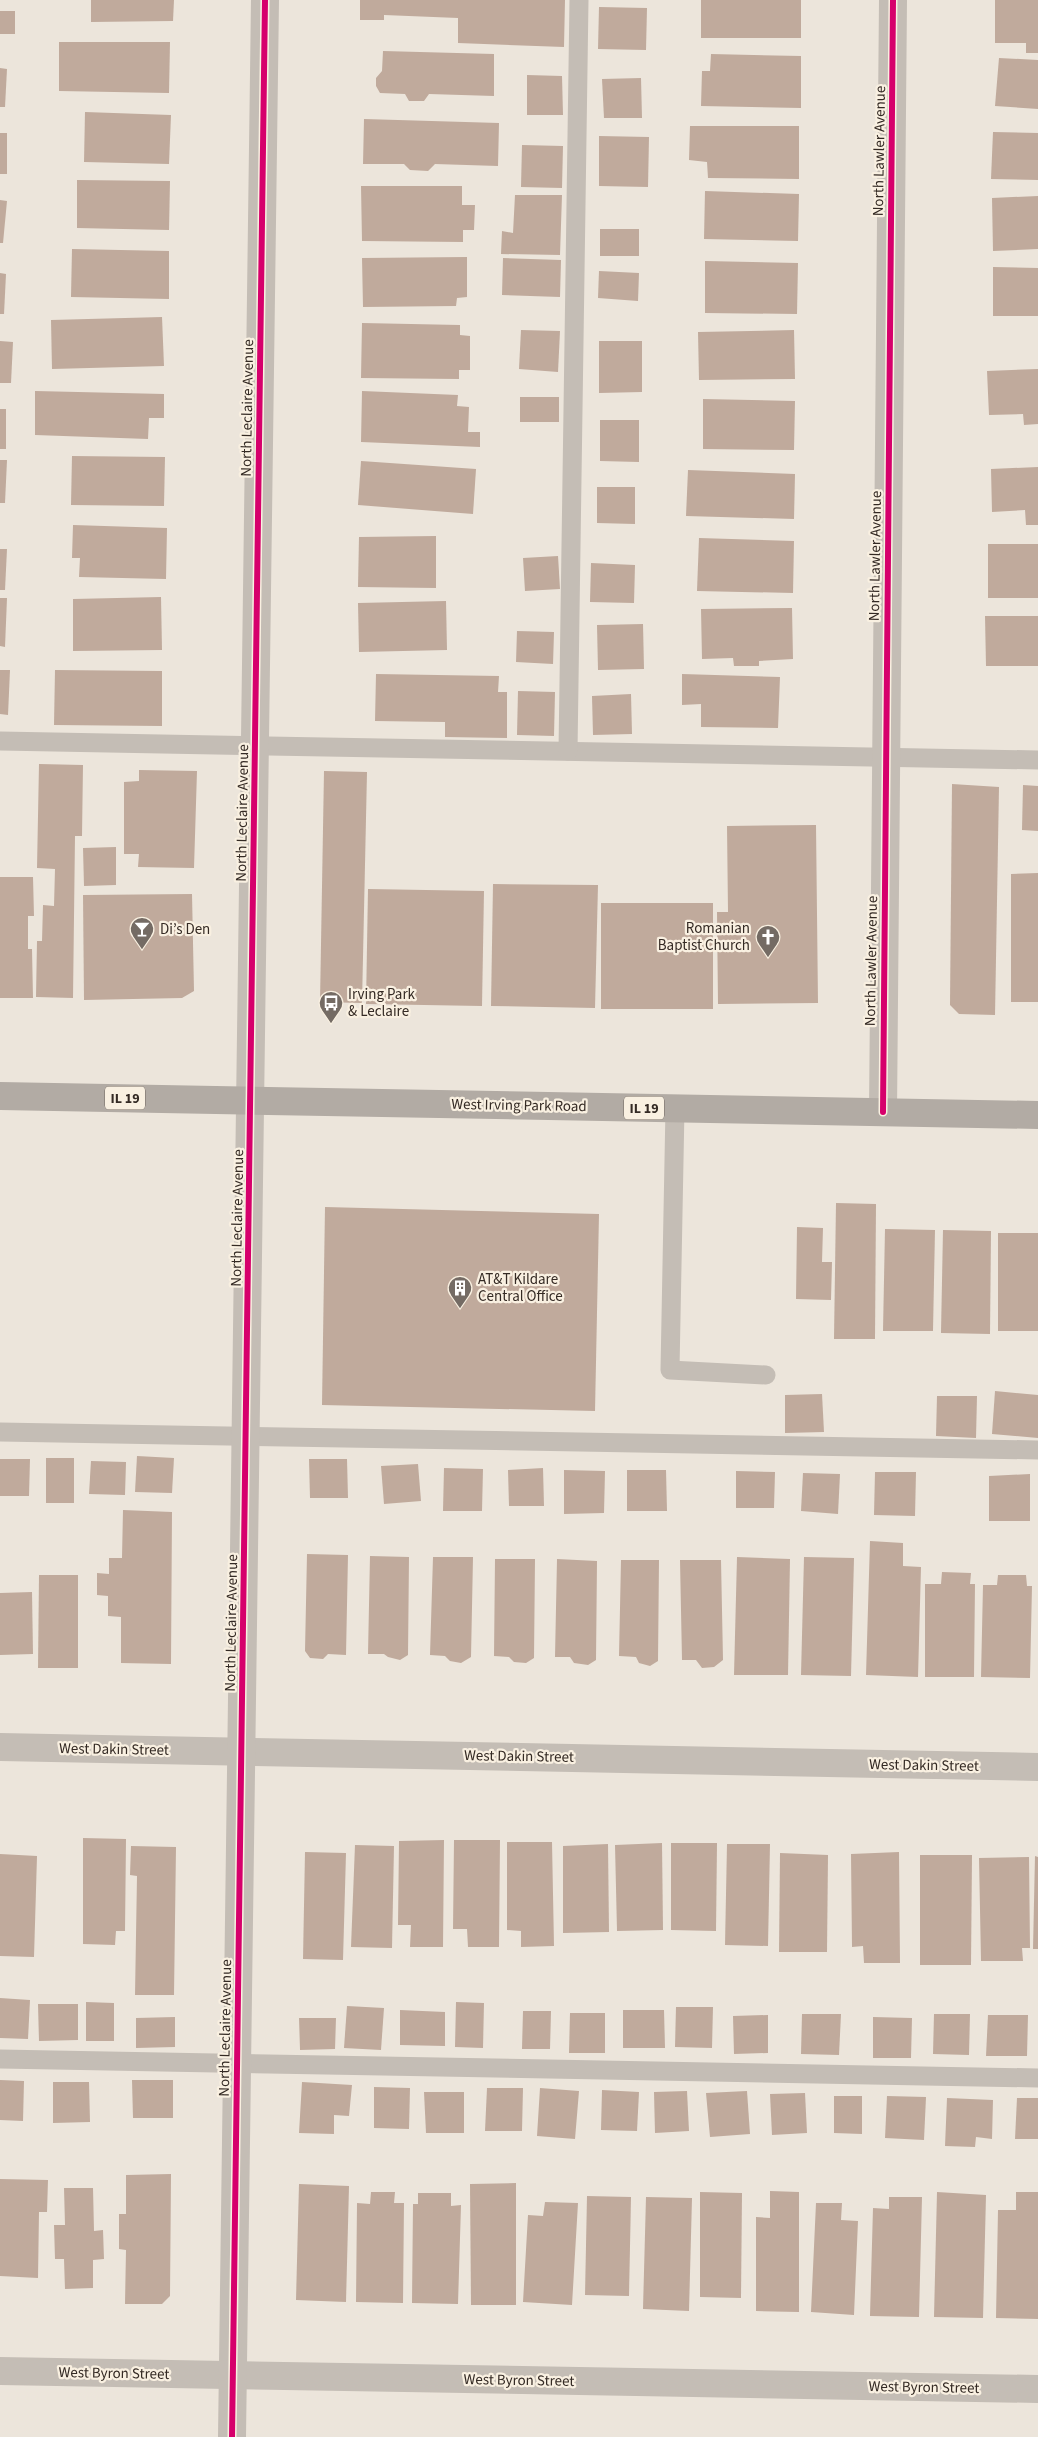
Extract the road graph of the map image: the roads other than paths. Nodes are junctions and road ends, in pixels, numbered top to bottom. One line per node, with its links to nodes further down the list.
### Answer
1 (265, 0): 5 (street, North Leclaire Avenue)
2 (579, 0): 6 (lane)
3 (893, 0): 7 (street, North Lawler Avenue)
4 (0, 741): 5 (lane)
5 (256, 745): 6 (lane); 10 (street, North Leclaire Avenue)
6 (568, 752): 7 (lane)
7 (886, 756): 8 (lane); 12 (street, North Lawler Avenue)
8 (1038, 760)
9 (0, 1096): 10 (main road, West Irving Park Road / IL 19)
10 (251, 1101): 11 (main road, West Irving Park Road / IL 19); 16 (street, North Leclaire Avenue)
11 (675, 1108): 12 (main road, West Irving Park Road / IL 19); 14 (lane)
12 (883, 1112): 13 (main road, West Irving Park Road / IL 19)
13 (1038, 1115)
14 (766, 1375)
15 (0, 1432): 16 (lane)
16 (246, 1436): 17 (lane); 19 (street, North Leclaire Avenue)
17 (1038, 1450)
18 (0, 1747): 19 (street, West Dakin Street)
19 (242, 1751): 20 (street, West Dakin Street); 22 (street, North Leclaire Avenue)
20 (1038, 1767)
21 (0, 2059): 22 (lane)
22 (237, 2063): 23 (lane); 25 (street, North Leclaire Avenue)
23 (1038, 2078)
24 (0, 2371): 25 (street, West Byron Street)
25 (233, 2375): 26 (street, West Byron Street); 27 (street, North Leclaire Avenue)
26 (1038, 2389)
27 (232, 2437)

